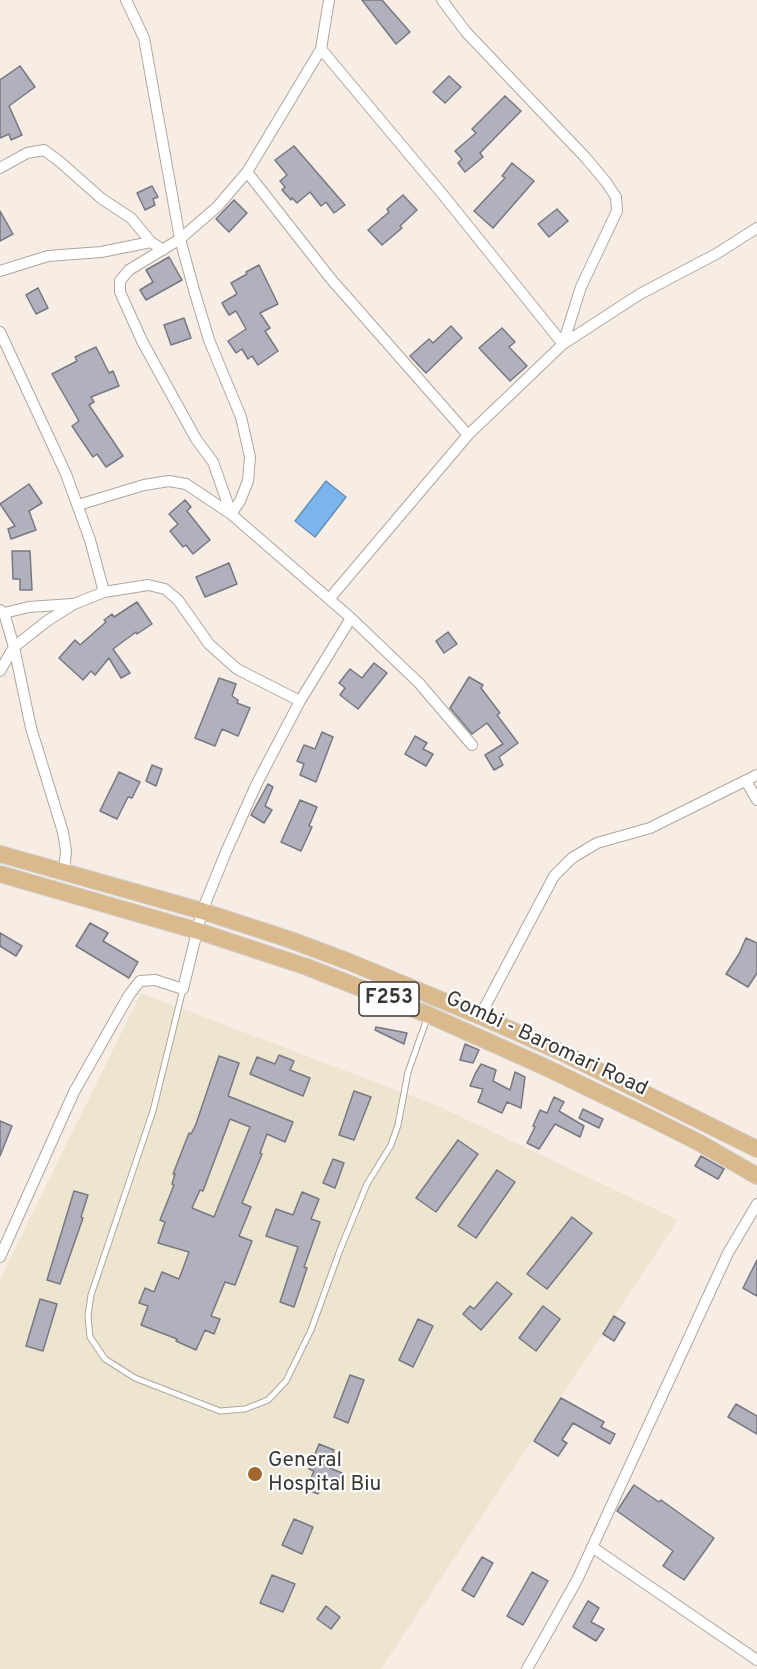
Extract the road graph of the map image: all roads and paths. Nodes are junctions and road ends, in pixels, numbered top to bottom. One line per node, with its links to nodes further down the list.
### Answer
1 (126, 0): 8 (street)
2 (329, 0): 4 (street)
3 (442, 0): 13 (street)
4 (321, 49): 6 (street); 13 (street)
5 (0, 168): 9 (street)
6 (247, 172): 8 (street); 14 (street)
7 (757, 228): 13 (street)
8 (180, 238): 10 (street); 16 (street)
9 (151, 242): 10 (street); 11 (street)
10 (163, 250): 16 (street)
11 (0, 271)
12 (0, 332): 15 (street)
13 (562, 344): 14 (street)
14 (468, 435): 18 (street)
15 (78, 505): 16 (street); 17 (street)
16 (231, 514): 18 (street)
17 (104, 592): 19 (street); 24 (street)
18 (330, 598): 21 (street)
19 (74, 604): 20 (street); 22 (street)
20 (2, 611): 22 (street)
21 (351, 618): 24 (street); 25 (street)
22 (14, 647): 23 (street); 30 (street)
23 (0, 671)
24 (300, 701): 32 (street)
25 (472, 746)
26 (757, 776): 27 (street)
27 (746, 781): 28 (street); 36 (street)
28 (757, 800)
29 (0, 854): 30 (main road, Gombi - Baromari Road / F253)
30 (64, 873): 32 (main road, Gombi - Baromari Road / F253)
31 (0, 874): 33 (main road, Gombi - Baromari Road / F253)
32 (202, 911): 33 (street); 36 (main road, Gombi - Baromari Road / F253)
33 (198, 930): 34 (street); 35 (main road, Gombi - Baromari Road / F253)
34 (183, 989): 35 (lane); 40 (street)
35 (429, 1015): 38 (main road, Gombi - Baromari Road / F253)
36 (480, 1016): 37 (main road, Gombi - Baromari Road / F253)
37 (757, 1147)
38 (757, 1176)
39 (757, 1204): 41 (street)
40 (0, 1257)
41 (592, 1547): 42 (street); 43 (street)
42 (757, 1660)
43 (527, 1669)

